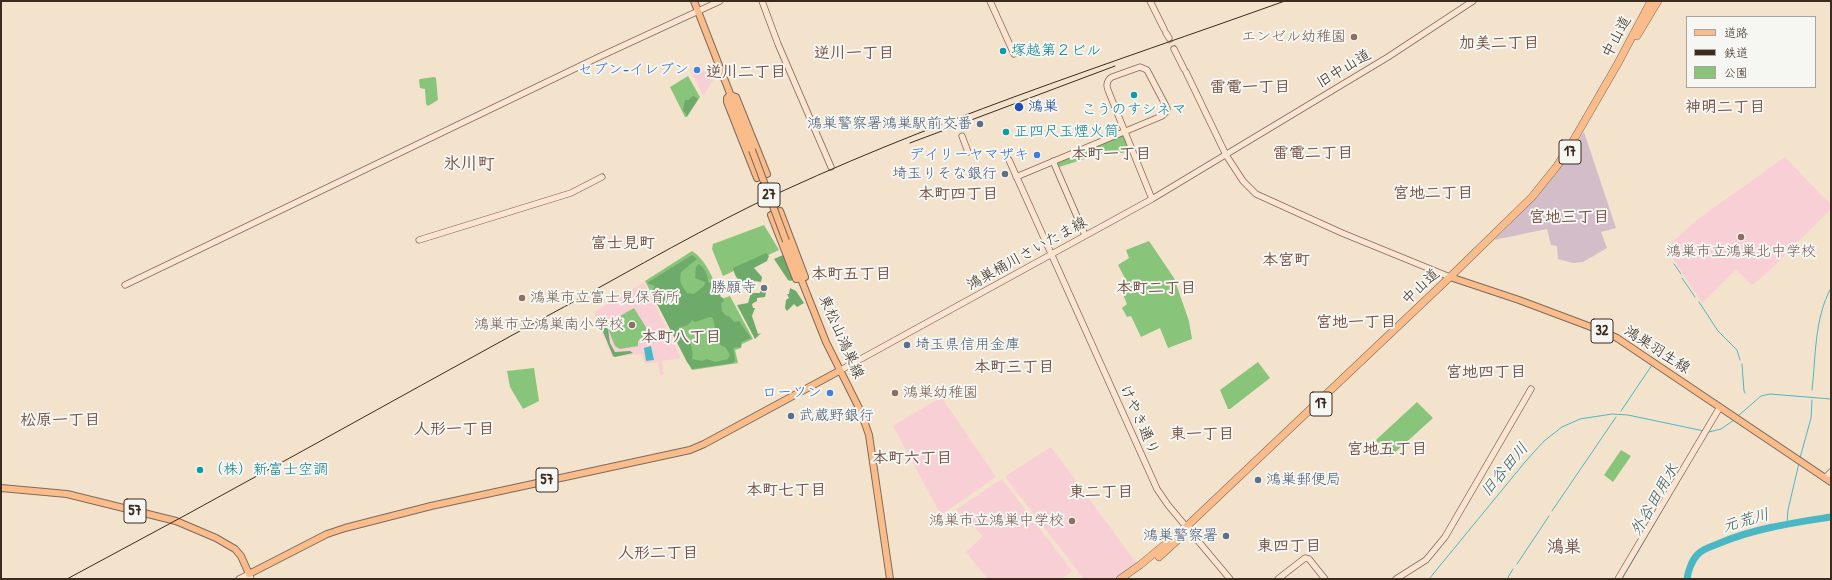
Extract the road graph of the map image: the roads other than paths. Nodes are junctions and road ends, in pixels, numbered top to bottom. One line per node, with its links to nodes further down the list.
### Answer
1 (694, 1): 9 (main road, 東松山鴻巣線 / 27)
2 (720, 1): 9 (street)
3 (762, 1): 20 (street)
4 (990, 1): 12 (street)
5 (1150, 1): 10 (street)
6 (1473, 1): 17 (street, 旧中山道)
7 (1651, 1): 31 (highway, 中山道 / 17)
8 (1658, 1): 31 (highway, 中山道 / 17)
9 (698, 10): 13 (main road, 東松山鴻巣線 / 27); 33 (street)
10 (1169, 38)
11 (1174, 50): 17 (street)
12 (1014, 54)
13 (730, 95): 21 (main road); 24 (main road); 32 (main road, 東松山鴻巣線 / 27, bridge)
14 (1124, 131): 14 (street); 19 (street); 25 (street)
15 (962, 136): 16 (street)
16 (968, 152)
17 (1226, 155): 25 (street, 鴻巣桶川さいたま線); 31 (street)
18 (1008, 160): 22 (street, けやき通り)
19 (1053, 161): 22 (street); 28 (street)
20 (831, 168)
21 (767, 174)
22 (1016, 177): 30 (street, けやき通り)
23 (602, 178): 29 (street)
24 (757, 178)
25 (1152, 199): 28 (street, 鴻巣桶川さいたま線)
26 (780, 211): 32 (main road)
27 (771, 215): 32 (main road)
28 (1085, 236): 30 (street, 鴻巣桶川さいたま線)
29 (419, 240)
30 (1051, 254): 34 (street, 鴻巣桶川さいたま線); 41 (street, けやき通り)
31 (1452, 278): 36 (main road, 鴻巣羽生線 / 32); 41 (highway, 中山道 / 17)
32 (801, 279): 34 (main road, 東松山鴻巣線 / 27)
33 (126, 285)
34 (839, 371): 42 (main road, 57); 44 (main road, 東松山鴻巣線 / 27)
35 (1530, 389): 50 (street)
36 (1720, 407): 38 (main road, 鴻巣羽生線 / 32); 51 (street)
37 (1831, 472): 38 (street)
38 (1825, 478): 39 (main road, 鴻巣羽生線 / 32)
39 (1831, 482)
40 (1, 488): 42 (main road, 57)
41 (1188, 528): 45 (highway, 中山道 / 17); 46 (highway, 中山道 / 17); 47 (street, けやき通り)
42 (250, 577): 43 (street)
43 (239, 579)
44 (890, 579)
45 (1120, 579)
46 (1128, 579)
47 (1230, 579)
48 (1278, 579): 49 (street)
49 (1325, 579)
50 (1396, 579)
51 (1618, 579)

